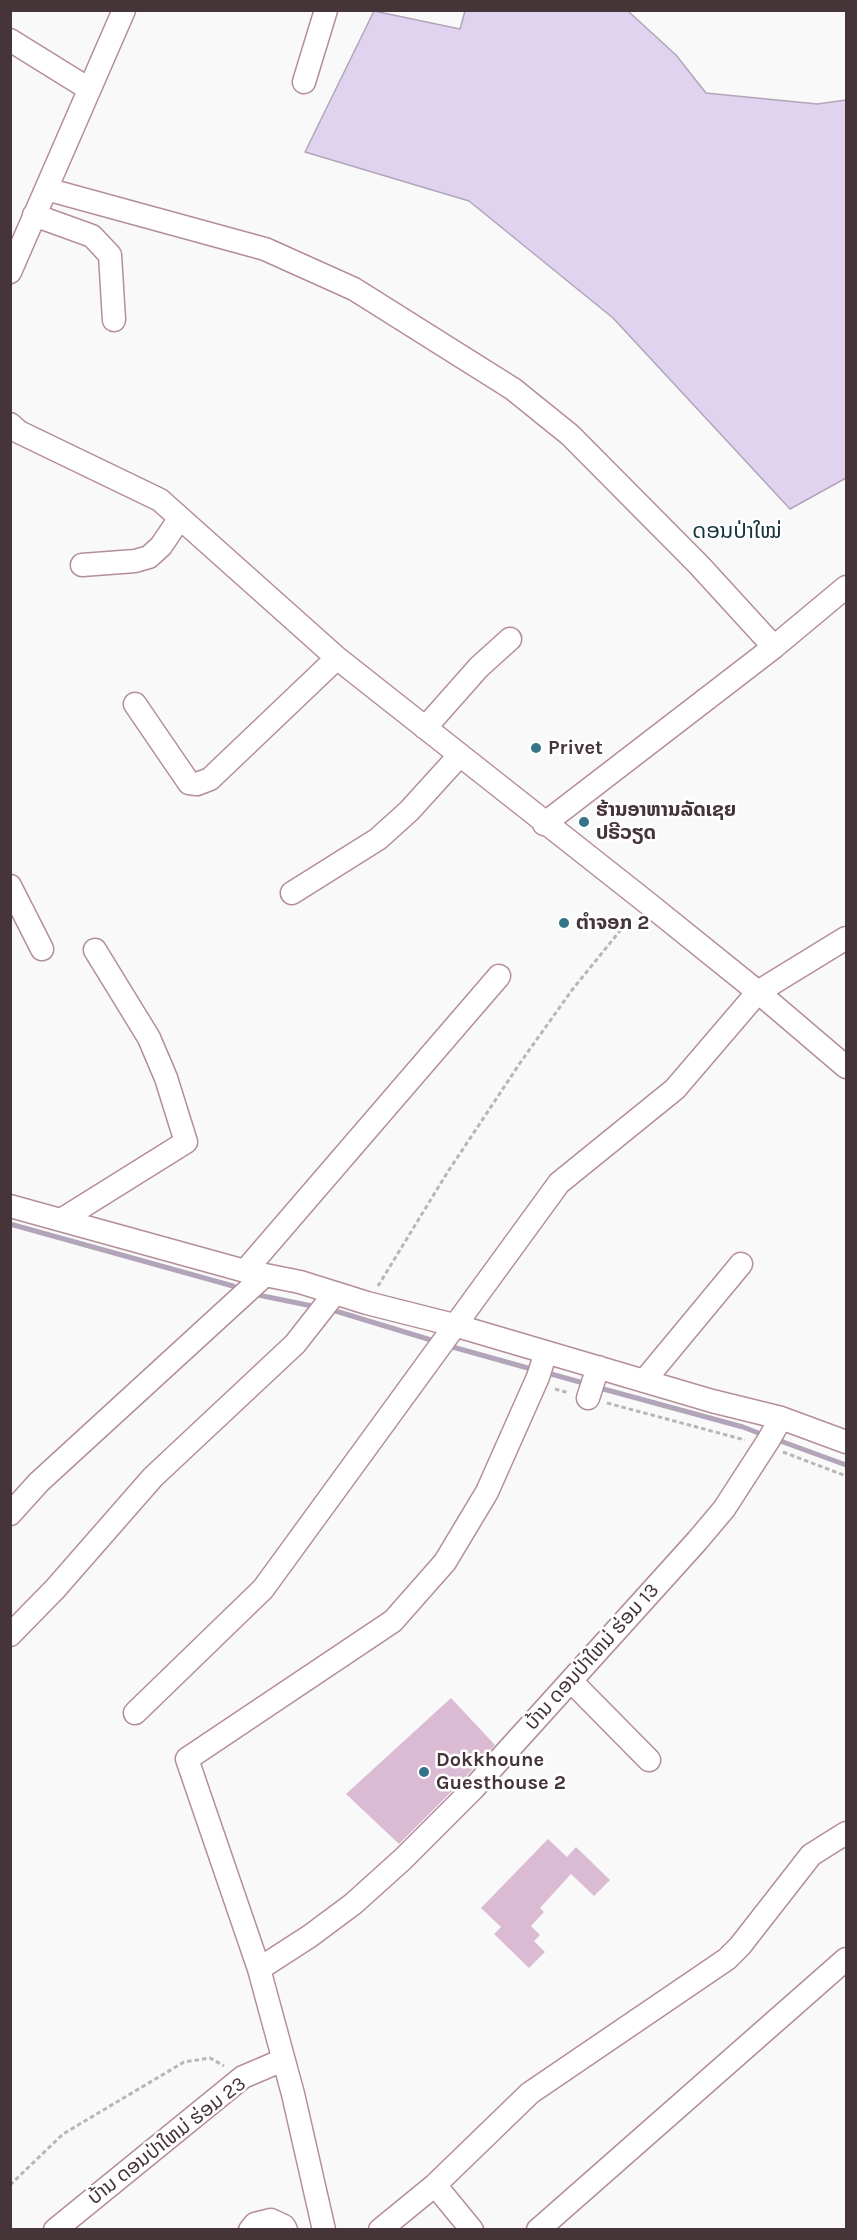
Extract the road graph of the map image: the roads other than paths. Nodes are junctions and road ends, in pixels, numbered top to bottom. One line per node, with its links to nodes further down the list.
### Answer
1 (124, 10): 5 (street)
2 (326, 10): 4 (street)
3 (10, 40): 5 (street)
4 (304, 82)
5 (89, 89): 6 (street)
6 (46, 189): 7 (street); 15 (street)
7 (34, 215): 8 (street); 9 (street)
8 (10, 272)
9 (114, 320)
10 (10, 424): 11 (street)
11 (180, 518): 12 (street); 16 (street)
12 (82, 565)
13 (846, 586): 15 (street)
14 (510, 639): 18 (street)
15 (774, 647): 20 (street)
16 (337, 658): 17 (street); 18 (street)
17 (135, 704)
18 (424, 728): 19 (street)
19 (459, 756): 20 (street); 22 (street)
20 (544, 824): 27 (street)
21 (10, 886): 24 (street)
22 (292, 893)
23 (846, 938): 27 (street)
24 (42, 949)
25 (95, 950): 30 (street)
26 (499, 976): 32 (street)
27 (758, 992): 28 (street); 34 (street)
28 (846, 1067)
29 (10, 1206): 30 (street)
30 (61, 1220): 32 (street)
31 (741, 1264): 36 (street)
32 (255, 1273): 33 (street); 39 (street)
33 (326, 1305): 34 (street); 40 (street)
34 (454, 1325): 35 (street); 42 (street)
35 (541, 1368): 36 (street); 46 (street)
36 (644, 1381): 37 (street)
37 (772, 1433): 38 (street); 41 (street, ບ້ານ ດອນປ່າໃຫມ່ ຮ່ອມ 13)
38 (846, 1442)
39 (10, 1514)
40 (10, 1635)
41 (571, 1681): 43 (street); 46 (street, ບ້ານ ດອນປ່າໃຫມ່ ຮ່ອມ 13)
42 (135, 1713)
43 (649, 1760)
44 (846, 1833): 48 (street)
45 (846, 1959): 55 (street)
46 (259, 1969): 47 (street)
47 (284, 2060): 49 (street, ບ້ານ ດອນປ່າໃຫມ່ ຮ່ອມ 23); 52 (street)
48 (435, 2185): 53 (street); 54 (street)
49 (55, 2229)
50 (250, 2229): 51 (street)
51 (286, 2229)
52 (324, 2229)
53 (380, 2229)
54 (472, 2229)
55 (538, 2229)

